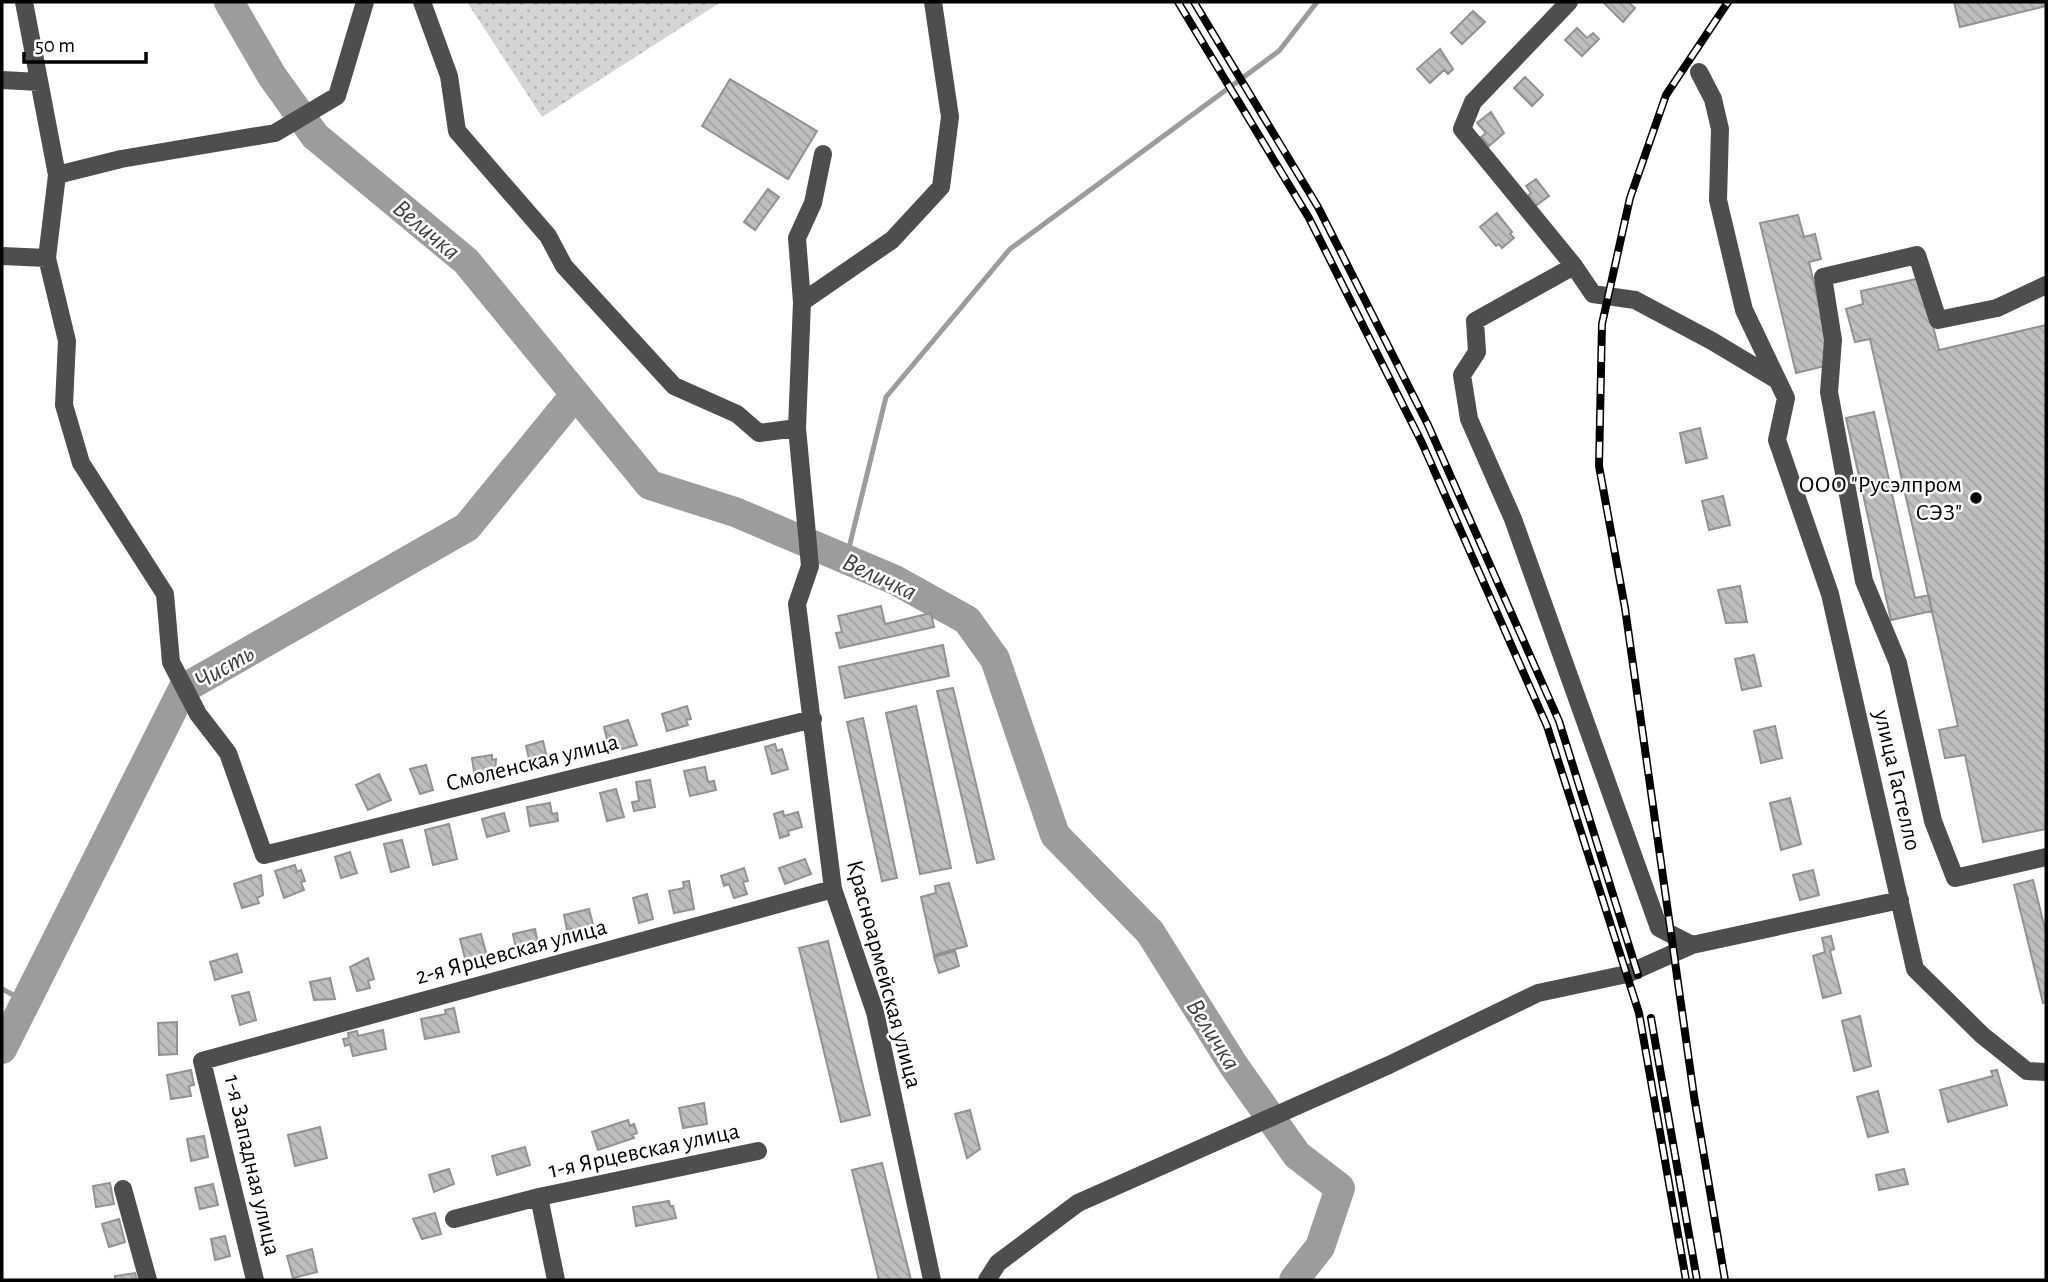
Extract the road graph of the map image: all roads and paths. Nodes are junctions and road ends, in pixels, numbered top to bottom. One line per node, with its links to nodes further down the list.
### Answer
1 (24, 2): 8 (street)
2 (365, 2): 10 (street)
3 (422, 2): 17 (street)
4 (933, 2): 15 (street)
5 (1569, 2): 13 (street)
6 (1699, 72): 16 (street)
7 (2, 80): 8 (street)
8 (39, 82): 10 (street)
9 (823, 154): 15 (street, Красноармейская улица)
10 (57, 175): 12 (street)
11 (2, 256): 12 (street)
12 (47, 258): 18 (street, Смоленская улица)
13 (1573, 266): 16 (street); 22 (street)
14 (2046, 285): 19 (street)
15 (802, 302): 17 (street, Красноармейская улица)
16 (1778, 381): 21 (street, улица Гастелло)
17 (797, 428): 18 (street, Красноармейская улица)
18 (813, 719): 20 (street, Красноармейская улица)
19 (2046, 857)
20 (833, 889): 23 (street, 2-я Ярцевская улица); 32 (street, Красноармейская улица)
21 (1900, 900): 22 (street); 24 (street, улица Гастелло)
22 (1692, 945): 33 (street)
23 (202, 1061): 30 (street, 1-я Западная улица)
24 (2046, 1072)
25 (758, 1151): 27 (street, 1-я Ярцевская улица)
26 (123, 1189): 29 (street)
27 (539, 1197): 28 (street, 1-я Ярцевская улица); 31 (street, 1-я Ярцевская улица)
28 (454, 1219)
29 (148, 1280)
30 (255, 1280)
31 (556, 1280)
32 (932, 1280)
33 (987, 1280)

